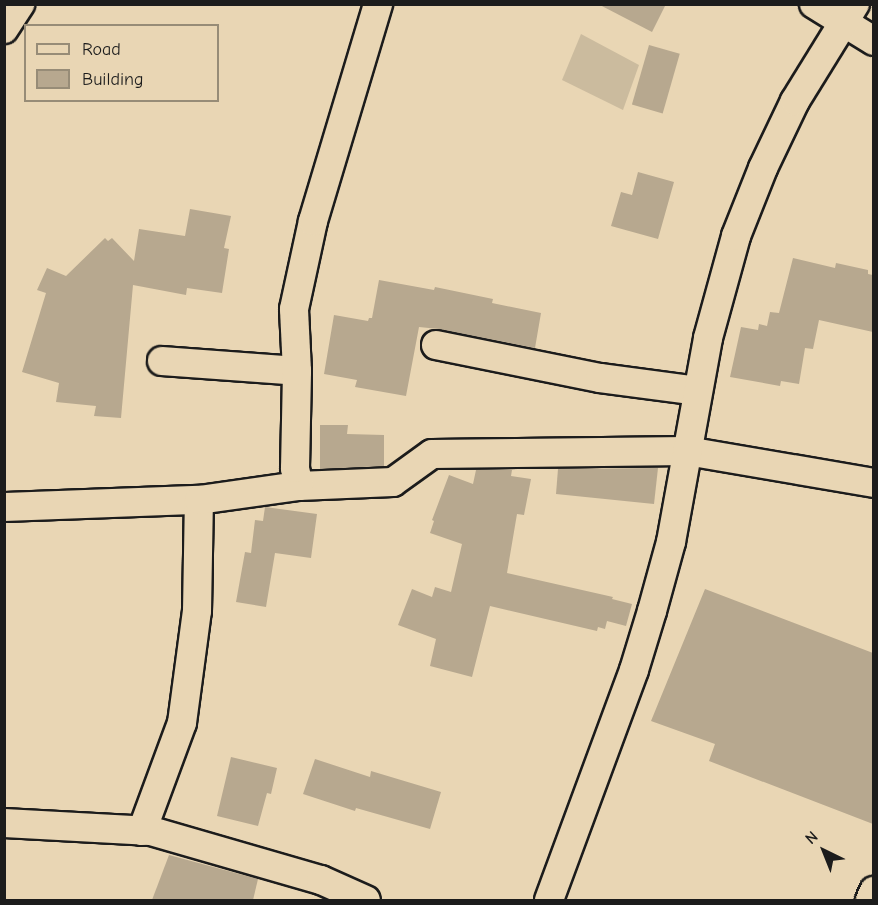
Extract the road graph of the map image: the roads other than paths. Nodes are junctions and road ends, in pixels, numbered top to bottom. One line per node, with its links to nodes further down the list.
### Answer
1 (20, 4): 5 (street)
2 (378, 4): 9 (street)
3 (814, 4): 4 (street)
4 (849, 14): 6 (street); 10 (street)
5 (4, 29)
6 (873, 41)
7 (436, 345): 10 (street)
8 (162, 361): 9 (street)
9 (297, 371): 13 (street)
10 (697, 391): 11 (street)
11 (687, 451): 12 (street); 13 (street); 20 (street)
12 (873, 483)
13 (298, 486): 14 (street)
14 (199, 500): 15 (street); 17 (street)
15 (4, 507)
16 (4, 823): 17 (street)
17 (142, 831): 19 (street)
18 (873, 891): 21 (street)
19 (366, 900)
20 (549, 900)
21 (870, 900)

